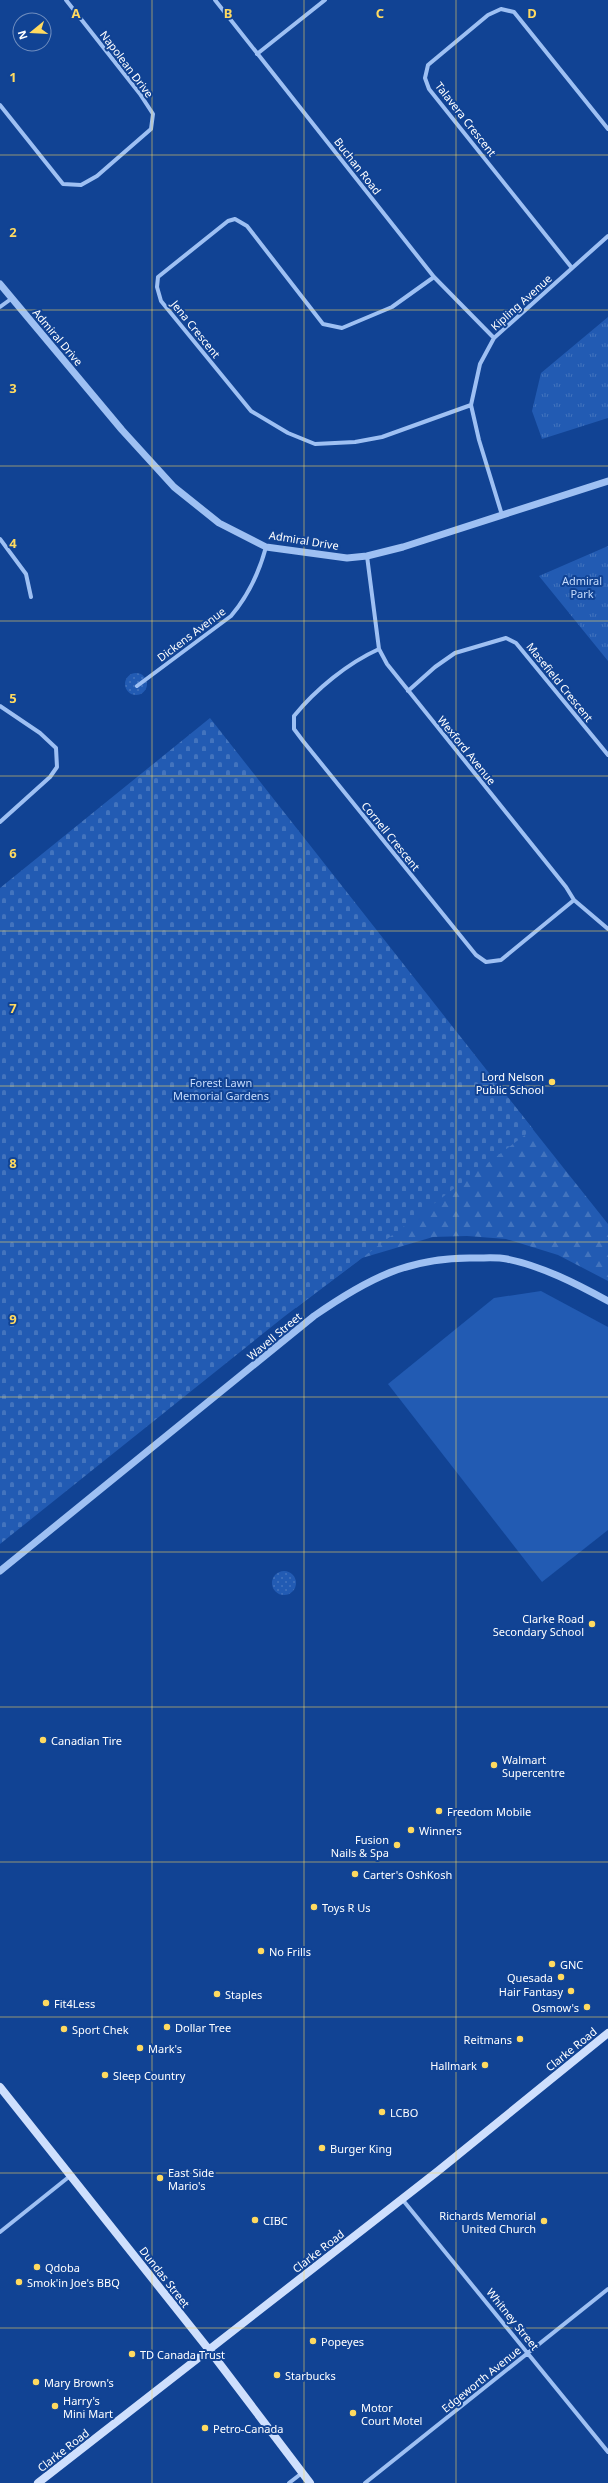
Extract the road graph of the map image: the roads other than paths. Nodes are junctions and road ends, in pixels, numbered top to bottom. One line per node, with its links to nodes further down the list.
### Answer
1 (66, 0): 5 (street, Napolean Drive)
2 (215, 0): 4 (street, Buchan Road)
3 (325, 0): 4 (street)
4 (257, 54): 9 (street, Buchan Road)
5 (0, 105)
6 (608, 129): 8 (street, Talavera Crescent)
7 (608, 236): 8 (street, Kipling Avenue)
8 (572, 268): 13 (street, Kipling Avenue)
9 (434, 277): 13 (street, Buchan Road); 14 (street, Jena Crescent)
10 (0, 284): 11 (street, Admiral Drive)
11 (12, 299): 12 (street); 18 (street, Admiral Drive)
12 (0, 308)
13 (494, 338): 14 (street, Kipling Avenue)
14 (471, 405): 16 (street, Kipling Avenue)
15 (608, 480): 16 (street, Admiral Drive)
16 (502, 515): 19 (street, Admiral Drive)
17 (0, 540): 20 (street)
18 (266, 547): 19 (street, Admiral Drive); 22 (street, Dickens Avenue)
19 (367, 556): 21 (street, Wexford Avenue)
20 (31, 597)
21 (380, 649): 23 (street, Wexford Avenue); 27 (street, Cornell Crescent)
22 (137, 686)
23 (408, 691): 25 (street, Masefield Crescent); 27 (street, Wexford Avenue)
24 (0, 706): 26 (street)
25 (608, 755)
26 (0, 822)
27 (574, 900): 28 (street, Wexford Avenue)
28 (608, 929)
29 (608, 1301): 30 (street, Wavell Street)
30 (0, 1571)
31 (608, 2033): 34 (main road, Clarke Road)
32 (0, 2087): 33 (main road, Dundas Street)
33 (70, 2176): 35 (street); 37 (main road, Dundas Street)
34 (402, 2199): 37 (main road, Clarke Road); 38 (street, Whitney Street)
35 (0, 2232)
36 (608, 2289): 38 (street, Edgeworth Avenue)
37 (210, 2351): 40 (main road, Dundas Street); 41 (main road, Clarke Road)
38 (528, 2352): 39 (street, Whitney Street); 44 (street, Edgeworth Avenue)
39 (608, 2452)
40 (302, 2473): 42 (street); 43 (main road, Dundas Street)
41 (38, 2483)
42 (289, 2483)
43 (310, 2483)
44 (365, 2483)

